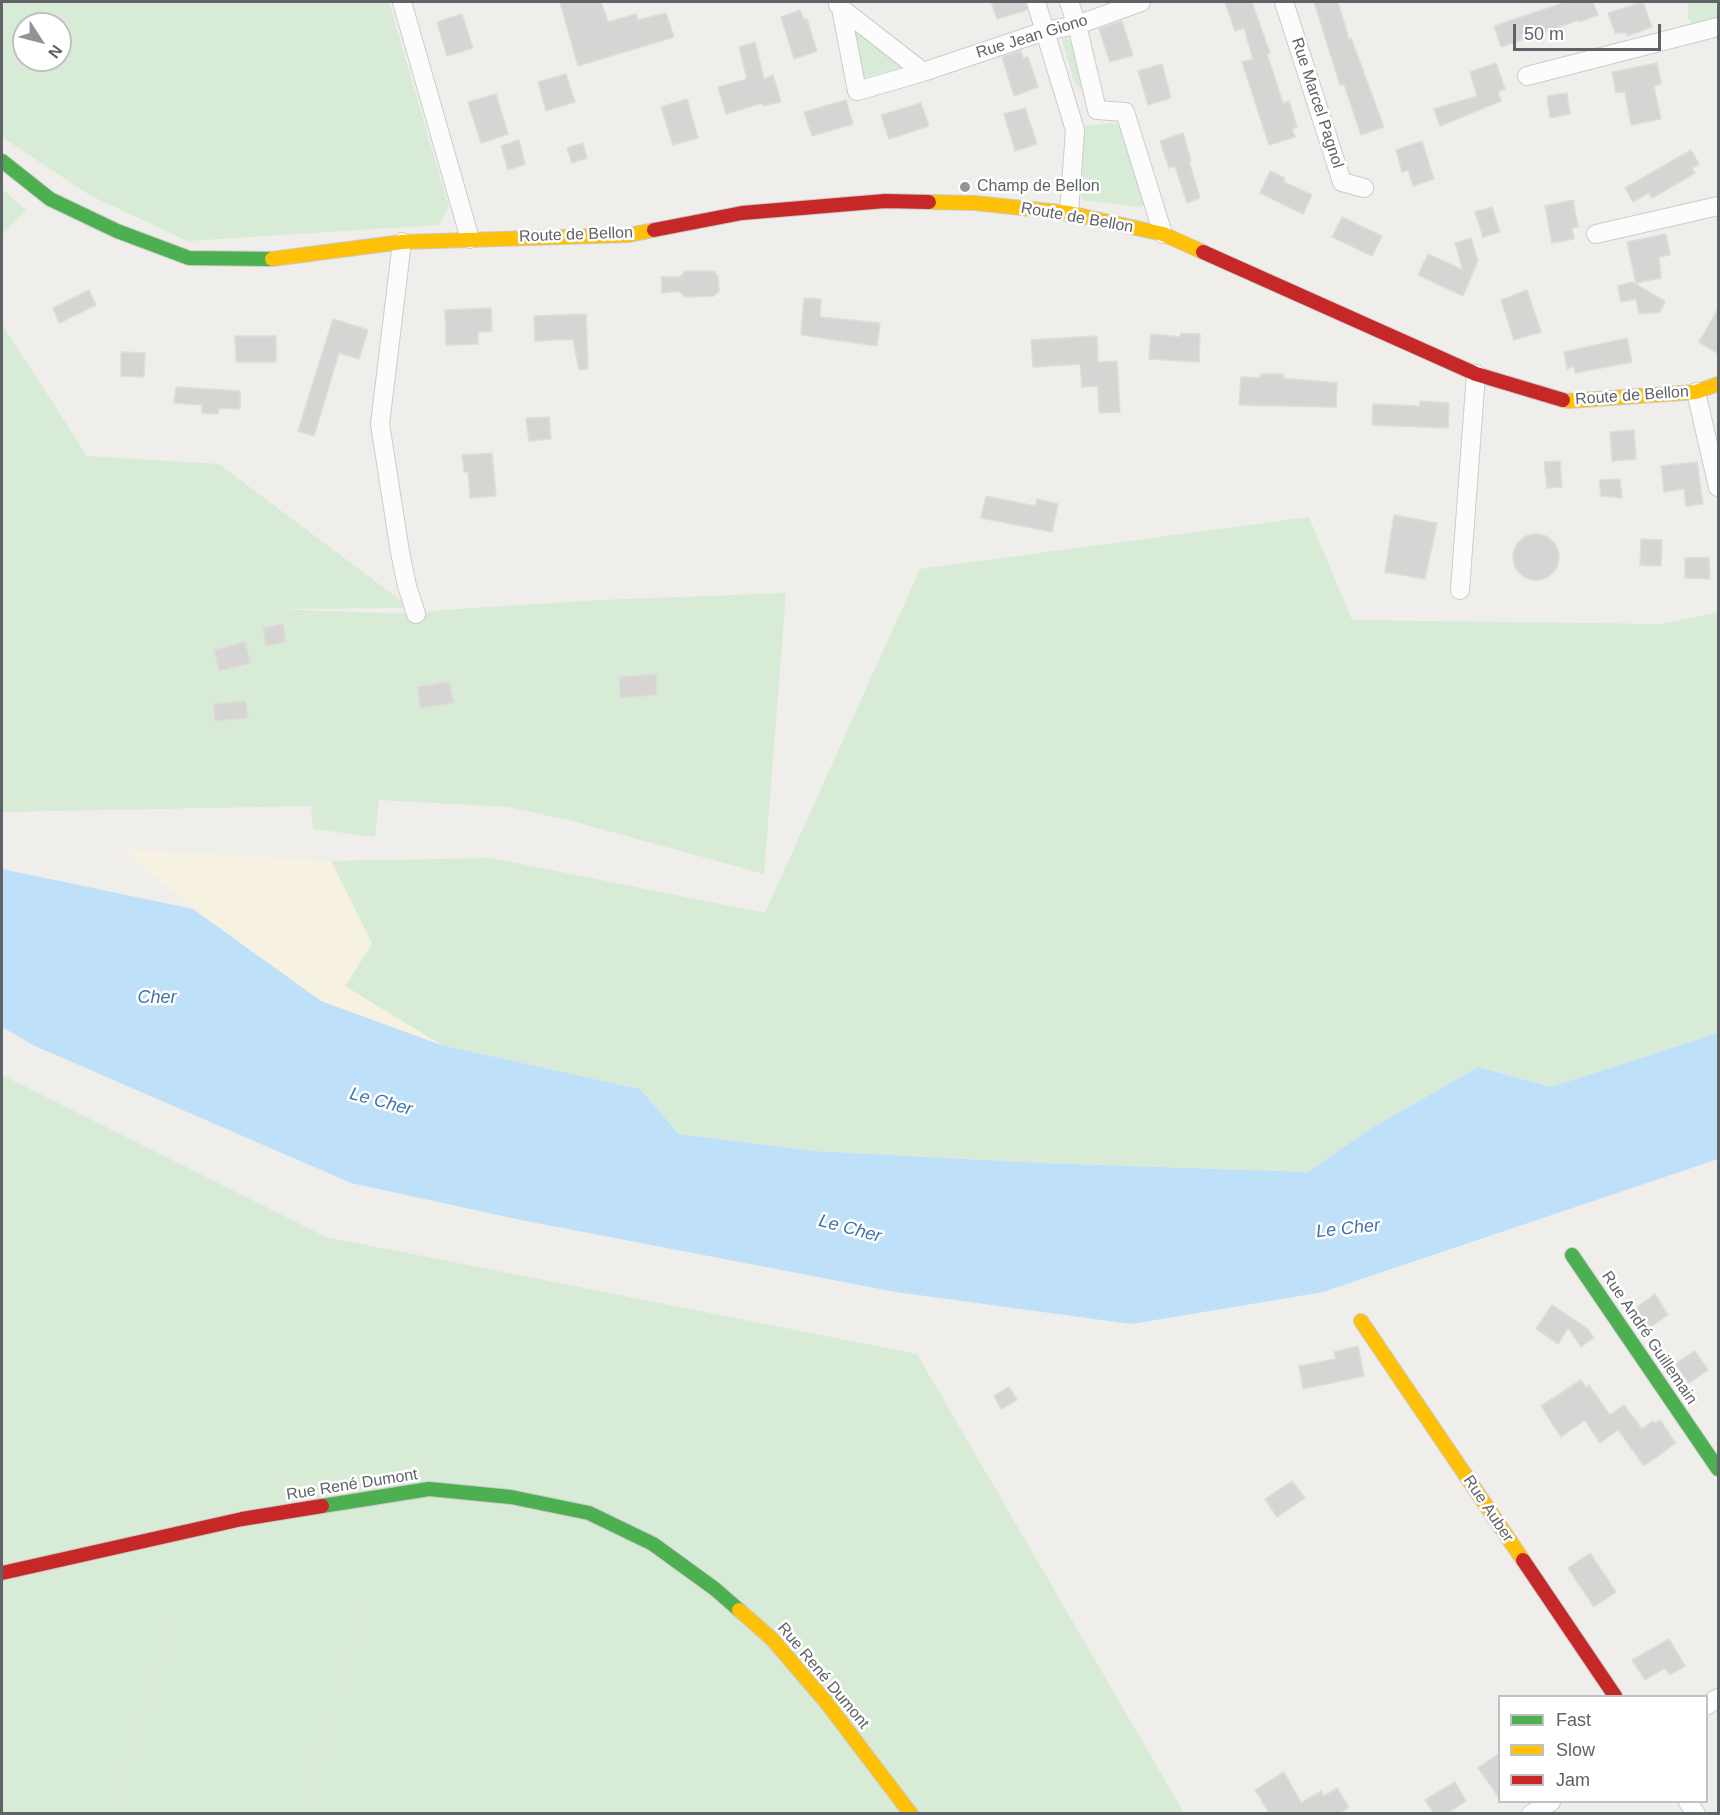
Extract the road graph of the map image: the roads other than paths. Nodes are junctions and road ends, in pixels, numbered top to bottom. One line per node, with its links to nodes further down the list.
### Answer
1 (402, 2): 20 (street)
2 (1035, 2): 9 (street)
3 (1069, 2): 7 (street)
4 (1141, 2): 7 (street, Rue Jean Giono)
5 (1284, 2): 15 (street, Rue Marcel Pagnol)
6 (838, 5): 10 (street, Rue Jean Giono); 10 (street, Rue Jean Giono)
7 (1077, 25): 9 (street, Rue Jean Giono); 12 (street)
8 (1719, 27): 11 (street)
9 (1045, 31): 10 (street, Rue Jean Giono); 13 (street)
10 (923, 72)
11 (1527, 76)
12 (1097, 110): 13 (street); 18 (street)
13 (1071, 117): 17 (street)
14 (2, 161): 21 (street, Route de Bellon)
15 (1364, 188)
16 (1719, 206): 19 (street)
17 (1069, 213): 18 (street, Route de Bellon); 20 (street, Route de Bellon)
18 (1162, 234): 22 (street, Route de Bellon)
19 (1596, 234)
20 (470, 239): 21 (street, Route de Bellon)
21 (402, 242): 27 (street)
22 (1476, 374): 24 (street, Route de Bellon); 26 (street)
23 (1719, 384): 24 (street, Route de Bellon)
24 (1696, 392): 25 (street)
25 (1719, 487)
26 (1460, 590)
27 (416, 614)
28 (1572, 1255): 30 (street, Rue André Guillemain)
29 (1361, 1321): 32 (street, Rue Auber)
30 (1719, 1469)
31 (2, 1573): 34 (street, Rue René Dumont)
32 (1614, 1695)
33 (1549, 1803): 35 (street)
34 (911, 1814)
35 (1532, 1814)

